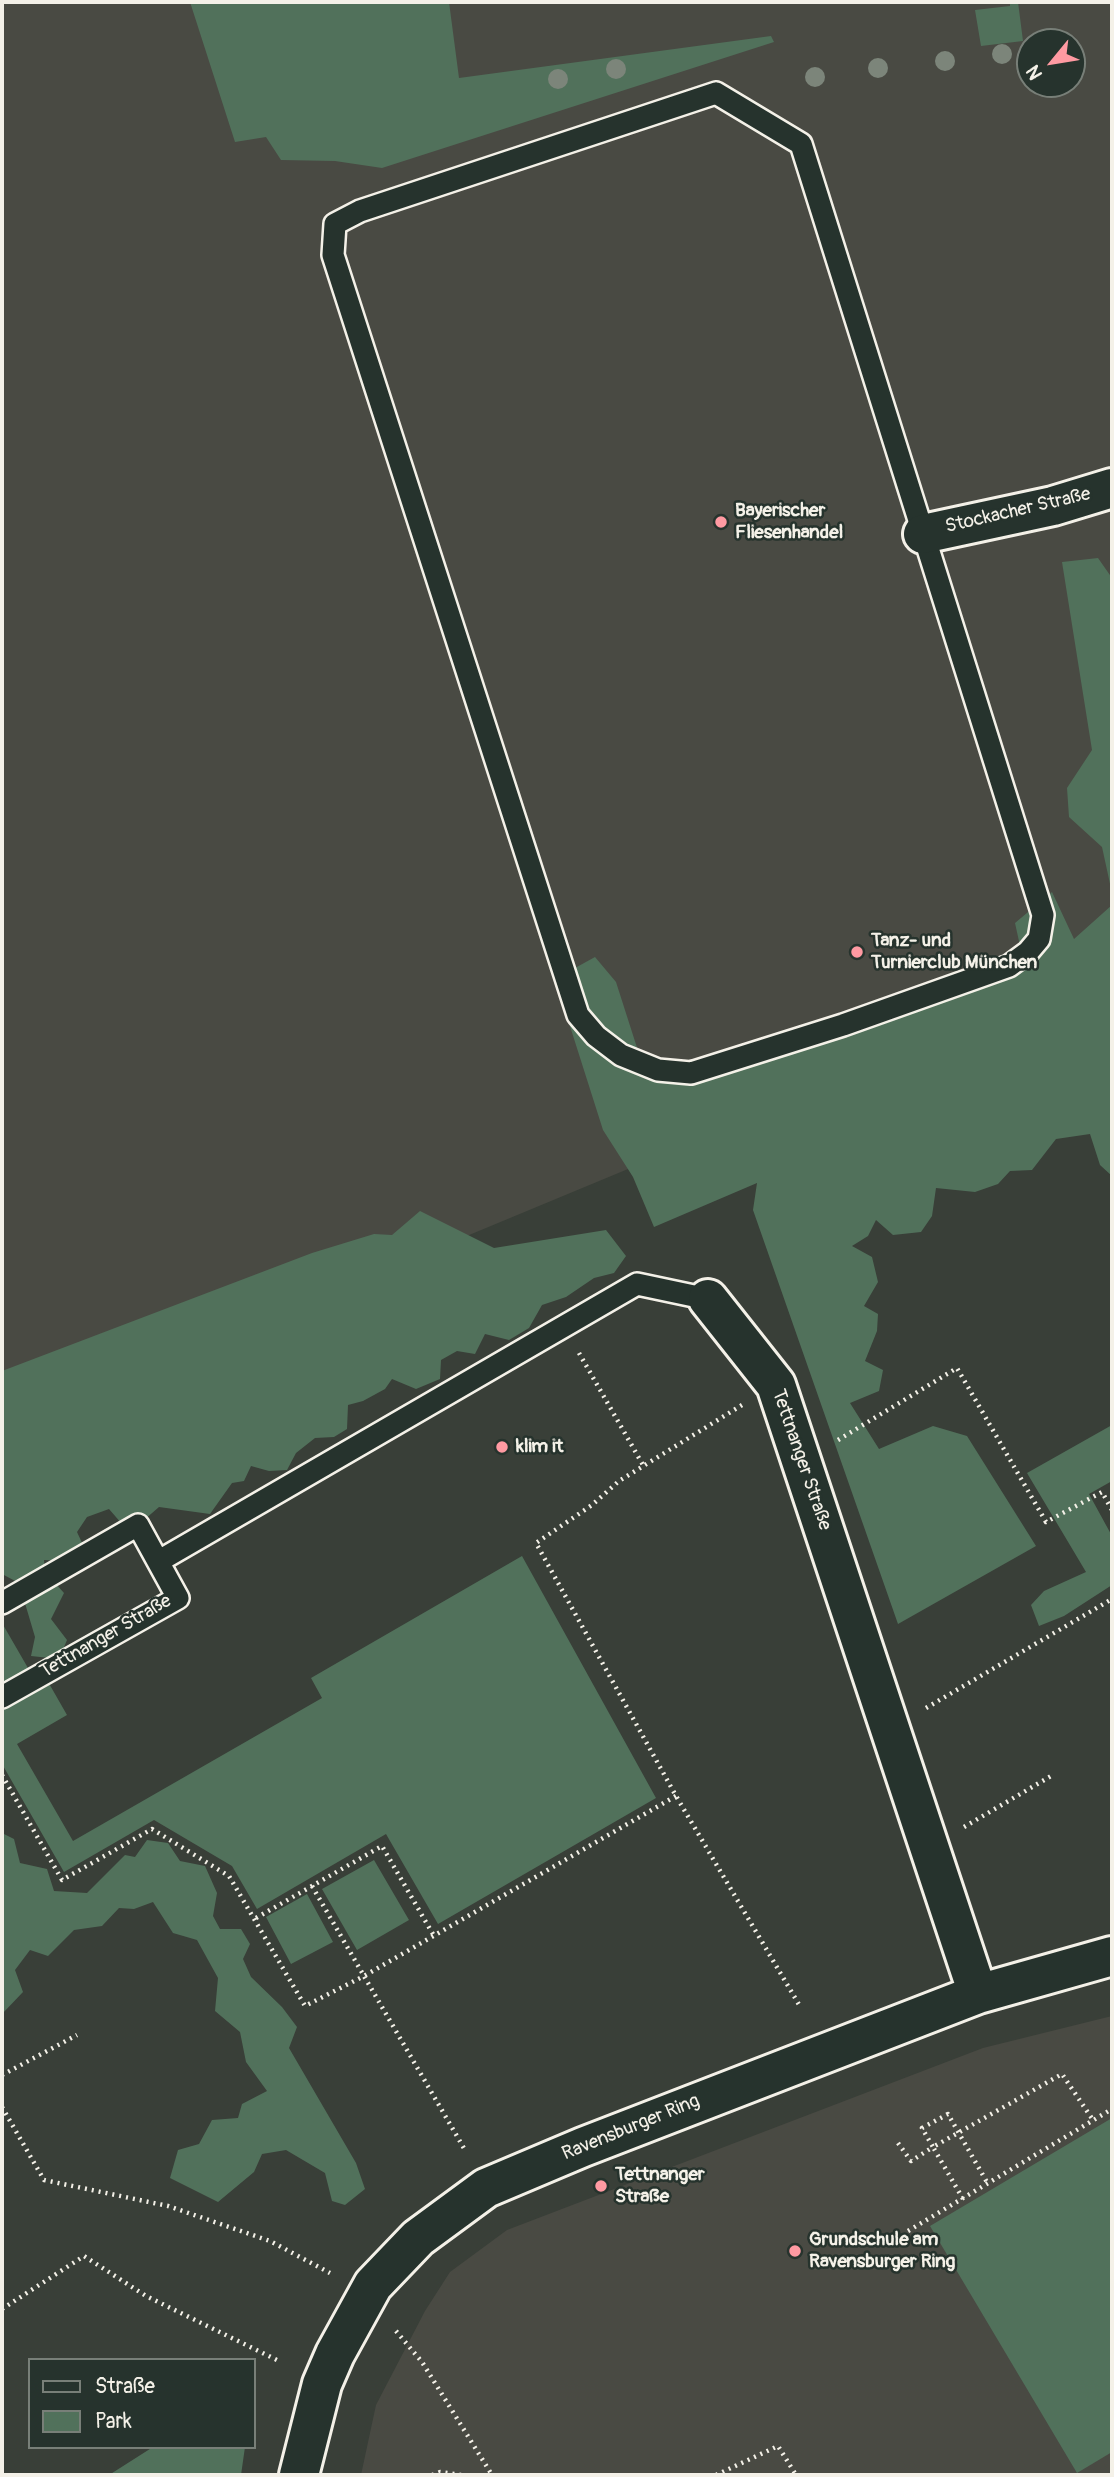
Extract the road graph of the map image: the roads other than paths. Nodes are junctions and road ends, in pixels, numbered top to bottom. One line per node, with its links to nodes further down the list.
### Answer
1 (1112, 488): 2 (street, Stockacher Straße)
2 (923, 534): 2 (lane)
3 (708, 1298): 4 (lane, Tettnanger Straße); 8 (street, Tettnanger Straße)
4 (159, 1561): 5 (lane, Tettnanger Straße); 6 (lane, Tettnanger Straße)
5 (2, 1603)
6 (2, 1697)
7 (1112, 1956): 8 (street, Ravensburger Ring)
8 (978, 1994): 9 (street, Ravensburger Ring)
9 (299, 2475)

